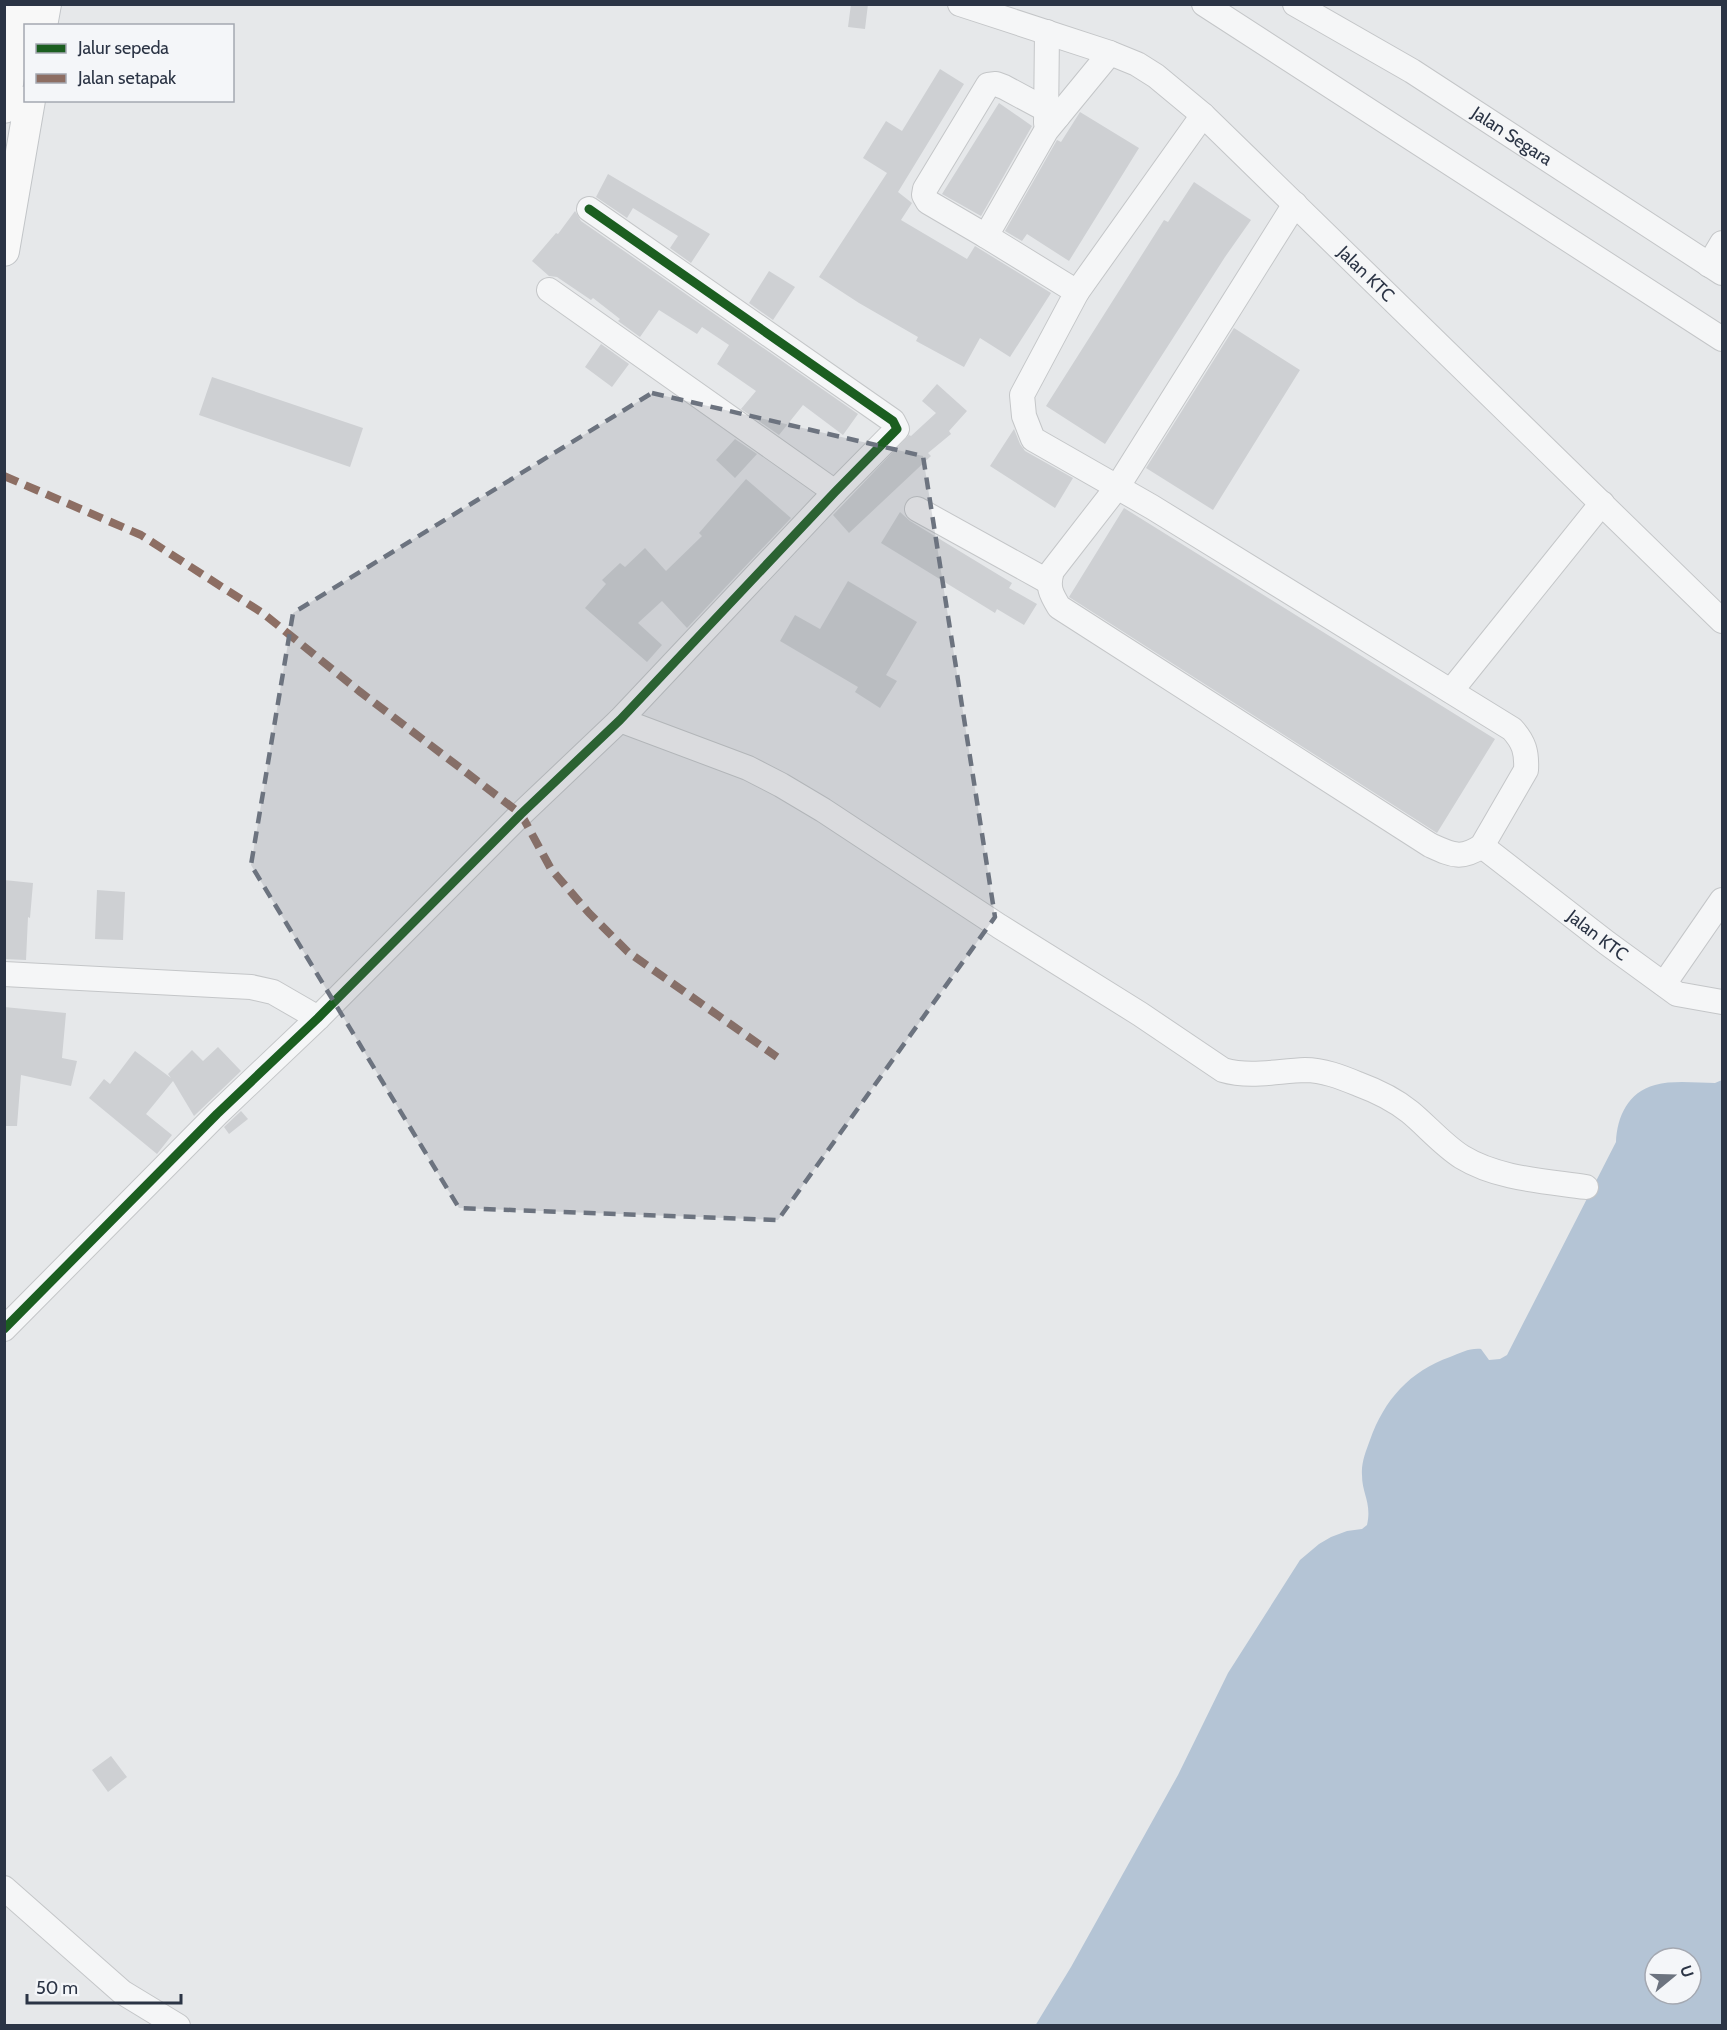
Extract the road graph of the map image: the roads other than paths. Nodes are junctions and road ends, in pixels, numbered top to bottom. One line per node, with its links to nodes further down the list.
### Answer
1 (21, 4): 10 (main road)
2 (46, 4): 6 (main road)
3 (960, 4): 7 (street, Jalan KTC)
4 (1204, 4): 21 (street)
5 (1295, 4): 18 (street, Jalan Segara)
6 (42, 24)
7 (1047, 32): 8 (street, Jalan KTC); 12 (street)
8 (1110, 53): 11 (street, Jalan KTC); 12 (street)
9 (30, 102): 17 (main road)
10 (4, 108)
11 (1203, 115): 13 (street, Jalan KTC); 20 (street)
12 (1050, 119): 15 (street); 15 (street)
13 (1295, 204): 22 (street); 24 (street, Jalan KTC)
14 (589, 209): 23 (street)
15 (986, 236): 20 (street)
16 (1722, 243): 18 (street)
17 (4, 251)
18 (1716, 269)
19 (549, 290): 23 (street)
20 (1077, 292): 22 (street)
21 (1722, 339)
22 (1118, 486): 26 (street); 28 (street)
23 (835, 492): 29 (street)
24 (1602, 503): 27 (street, Jalan KTC); 28 (street)
25 (917, 509): 26 (street)
26 (1049, 582): 30 (street)
27 (1722, 621)
28 (1452, 691): 30 (street)
29 (620, 720): 35 (street); 36 (street)
30 (1482, 846): 33 (street, Jalan KTC)
31 (1722, 900): 33 (street)
32 (4, 974): 35 (street)
33 (1664, 984): 34 (street, Jalan KTC)
34 (1722, 1002)
35 (318, 1018): 37 (street)
36 (1586, 1187)
37 (4, 1329)
38 (4, 1888): 39 (street)
39 (178, 2025)

